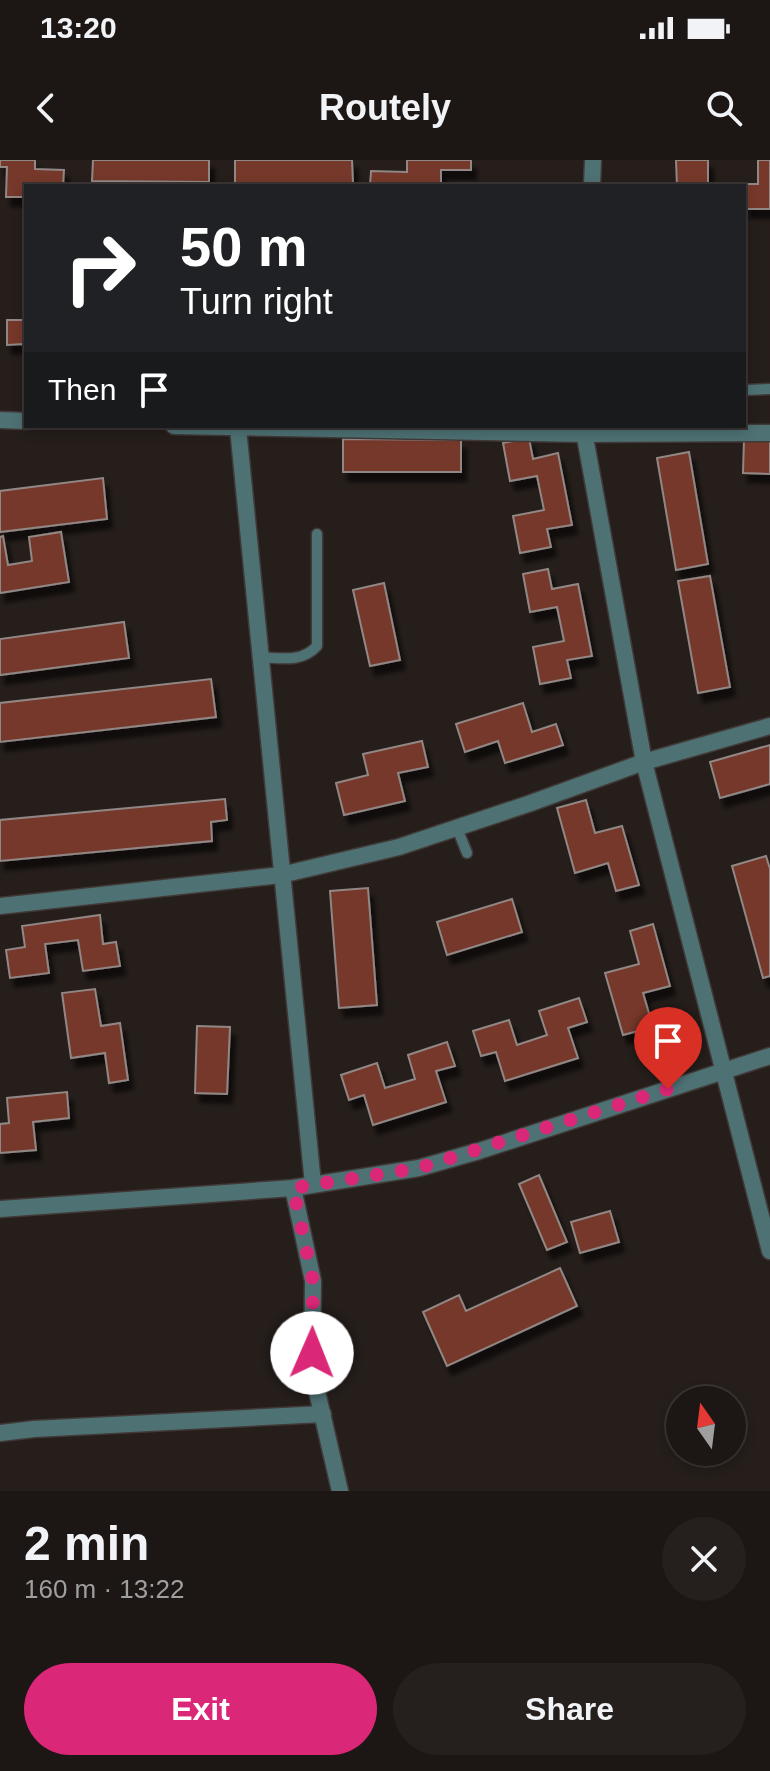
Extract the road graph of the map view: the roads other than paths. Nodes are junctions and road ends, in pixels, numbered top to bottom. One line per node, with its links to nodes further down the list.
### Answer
1 (593, 160): 2 (street)
2 (592, 184)
3 (770, 389): 4 (lane)
4 (746, 390)
5 (0, 420): 6 (street)
6 (24, 421)
7 (238, 428): 8 (street); 11 (street)
8 (583, 430): 9 (street); 13 (street)
9 (770, 433)
10 (317, 534): 11 (lane)
11 (260, 657): 16 (street)
12 (770, 726): 13 (street)
13 (644, 762): 14 (street); 19 (street)
14 (457, 828): 15 (lane); 16 (street)
15 (467, 853)
16 (281, 875): 17 (street); 20 (street)
17 (0, 906)
18 (770, 1056): 19 (street)
19 (723, 1071): 20 (street); 23 (street)
20 (313, 1184): 21 (street)
21 (293, 1188): 22 (street); 24 (street)
22 (0, 1209)
23 (770, 1251)
24 (323, 1414): 25 (street); 26 (street)
25 (0, 1433)
26 (340, 1491)

